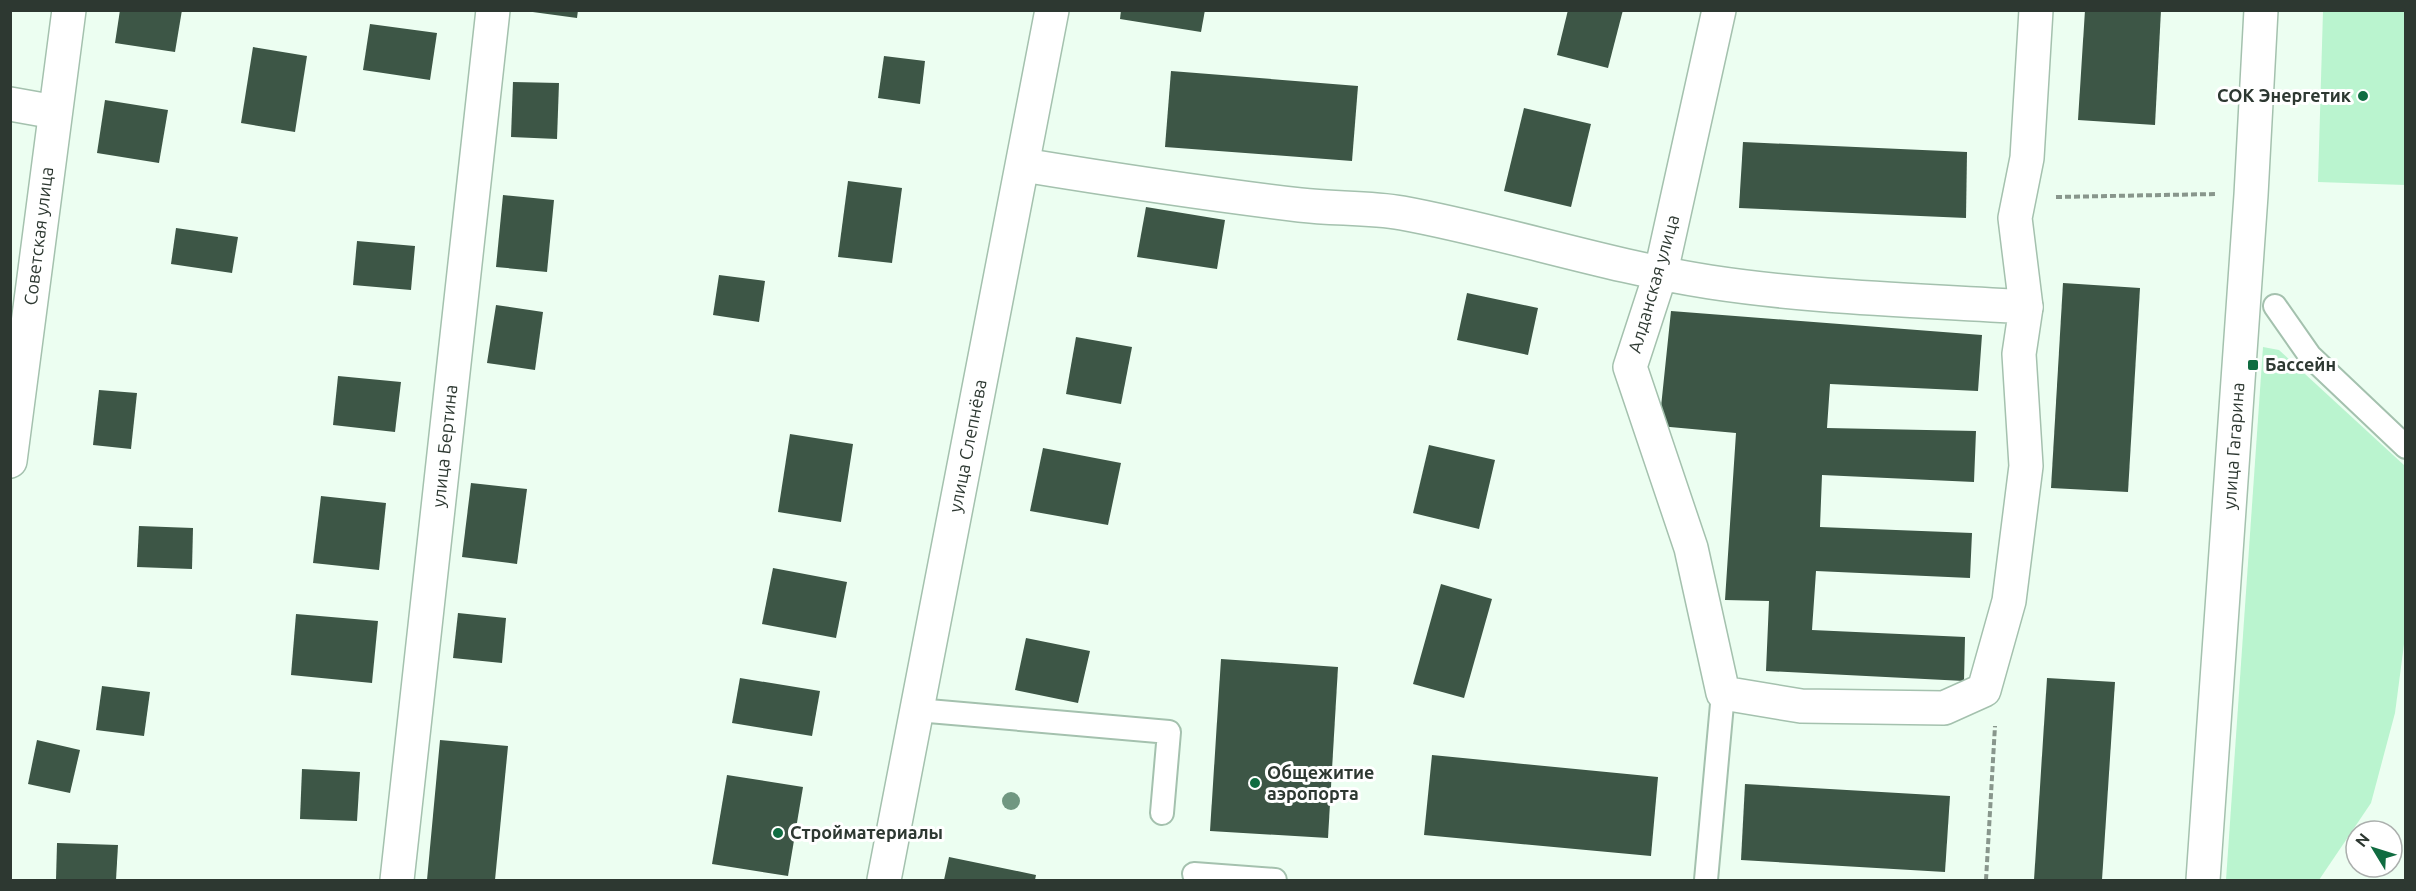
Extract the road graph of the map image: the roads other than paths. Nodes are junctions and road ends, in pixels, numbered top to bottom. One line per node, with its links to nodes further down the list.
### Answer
1 (69, 10): 8 (street, Советская улица)
2 (493, 10): 21 (street, улица Бертина)
3 (1052, 10): 9 (street, улица Слепнёва)
4 (1719, 10): 10 (street, Алданская улица)
5 (2036, 10): 13 (street)
6 (2261, 10): 11 (street, улица Гагарина)
7 (10, 104): 8 (street)
8 (55, 112): 16 (street, Советская улица)
9 (1023, 165): 10 (street); 18 (street, улица Слепнёва)
10 (1660, 272): 13 (street); 17 (street, Алданская улица)
11 (2242, 304): 12 (lane); 25 (street, улица Гагарина)
12 (2276, 306): 14 (lane); 15 (lane)
13 (2025, 307): 17 (street)
14 (2299, 312)
15 (2406, 447)
16 (10, 461)
17 (1723, 693): 24 (lane)
18 (917, 710): 19 (lane); 22 (street, улица Слепнёва)
19 (1162, 813)
20 (1194, 874): 23 (lane)
21 (397, 880)
22 (884, 880)
23 (1275, 880)
24 (1706, 880)
25 (2203, 880)

